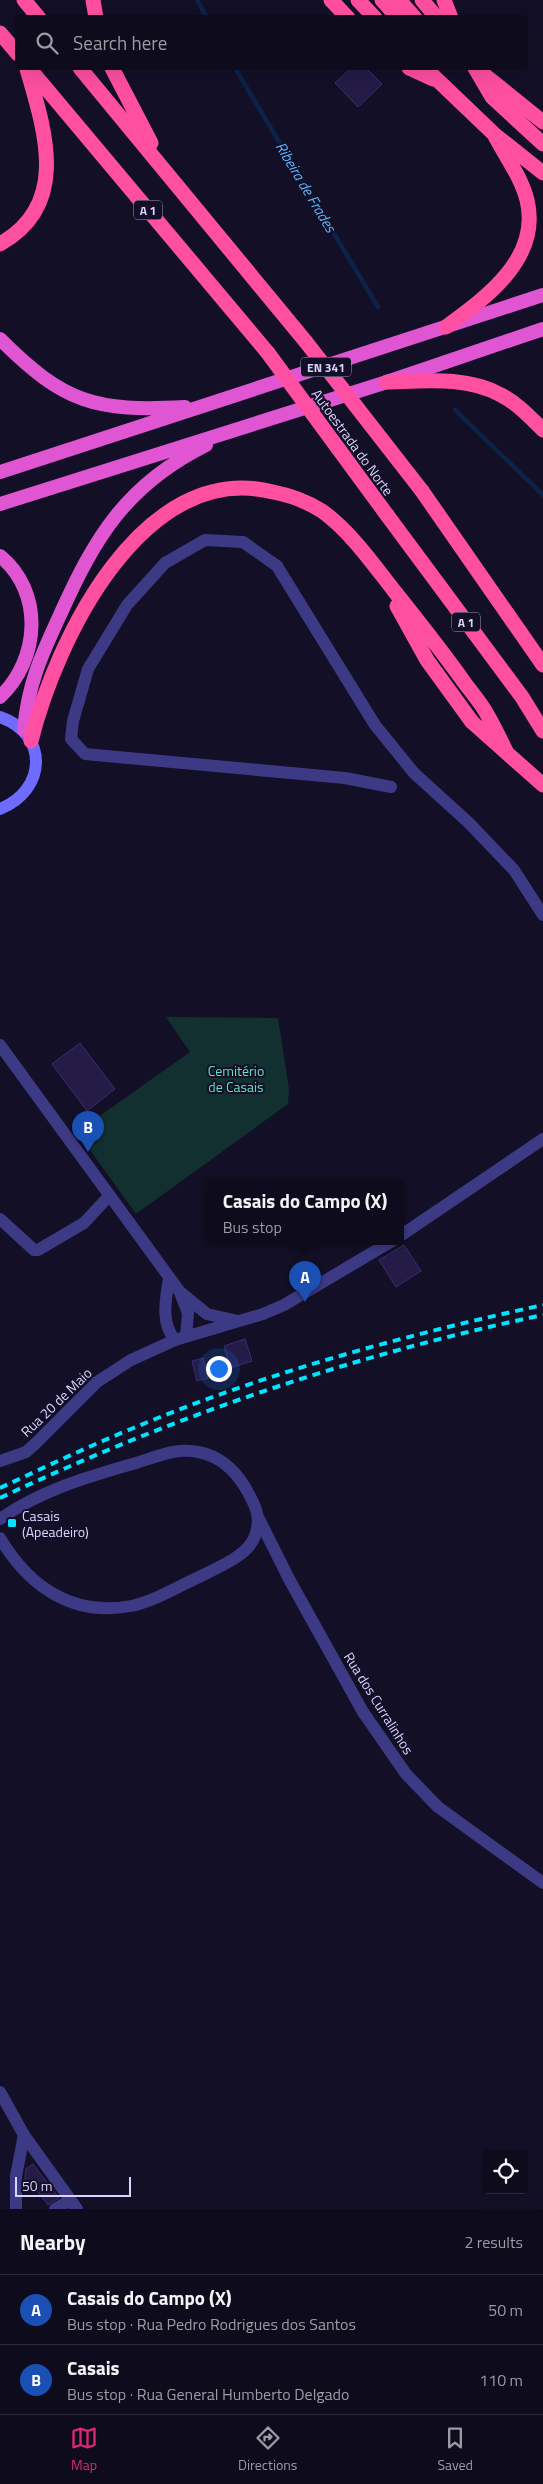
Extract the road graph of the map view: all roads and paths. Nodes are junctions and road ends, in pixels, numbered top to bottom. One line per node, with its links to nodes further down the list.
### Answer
1 (24, 0): 9 (highway)
2 (93, 0): 10 (highway)
3 (332, 0): 11 (highway)
4 (358, 0): 12 (highway)
5 (382, 0): 13 (highway)
6 (399, 0): 14 (highway)
7 (422, 0): 15 (highway)
8 (444, 0): 16 (highway)
9 (36, 15)
10 (96, 15)
11 (345, 15)
12 (372, 15)
13 (395, 15)
14 (412, 15)
15 (434, 15)
16 (450, 15)
17 (0, 33): 18 (highway)
18 (15, 50)
19 (29, 70): 34 (highway)
20 (30, 70): 49 (highway, Autoestrada do Norte / A 1, bridge)
21 (82, 70): 32 (highway, Autoestrada do Norte)
22 (113, 70): 32 (highway)
23 (414, 70): 28 (highway)
24 (427, 70): 28 (highway)
25 (432, 70): 28 (highway)
26 (477, 70): 31 (highway)
27 (478, 70): 29 (highway)
28 (439, 81): 30 (highway)
29 (543, 122)
30 (494, 134): 33 (highway); 36 (highway)
31 (543, 144)
32 (164, 169): 46 (highway, Autoestrada do Norte, bridge)
33 (543, 174)
34 (0, 244)
35 (543, 296): 36 (highway, EN 341)
36 (446, 327): 40 (highway, EN 341)
37 (543, 329): 39 (highway, EN 341)
38 (0, 339): 40 (highway)
39 (387, 382): 41 (highway, EN 341); 42 (highway)
40 (206, 406): 43 (highway, EN 341)
41 (240, 428): 44 (highway, EN 341); 50 (highway)
42 (543, 430)
43 (0, 472)
44 (0, 504)
45 (0, 556): 47 (highway)
46 (543, 665)
47 (0, 697)
48 (0, 717): 50 (main road)
49 (543, 731)
50 (28, 736): 51 (highway); 53 (main road)
51 (543, 785)
52 (390, 787): 54 (street)
53 (0, 809)
54 (543, 915)
55 (0, 1045): 57 (street)
56 (543, 1139): 59 (street)
57 (109, 1196): 58 (street); 61 (street)
58 (0, 1219)
59 (404, 1233)
60 (385, 1245): 63 (street, Rua 20 de Maio)
61 (169, 1278): 62 (street); 64 (street)
62 (180, 1292): 63 (street); 64 (street)
63 (238, 1321): 64 (street, Rua 20 de Maio)
64 (181, 1338): 65 (street, Rua 20 de Maio)
65 (0, 1461)
66 (0, 1519): 67 (street, Rua dos Curralinhos)
67 (260, 1519): 68 (street); 69 (street, Rua dos Curralinhos)
68 (0, 1538)
69 (543, 1883)
70 (0, 2092): 71 (street)
71 (24, 2135): 72 (street); 73 (street)
72 (74, 2205): 74 (street)
73 (16, 2209)
74 (55, 2209)

